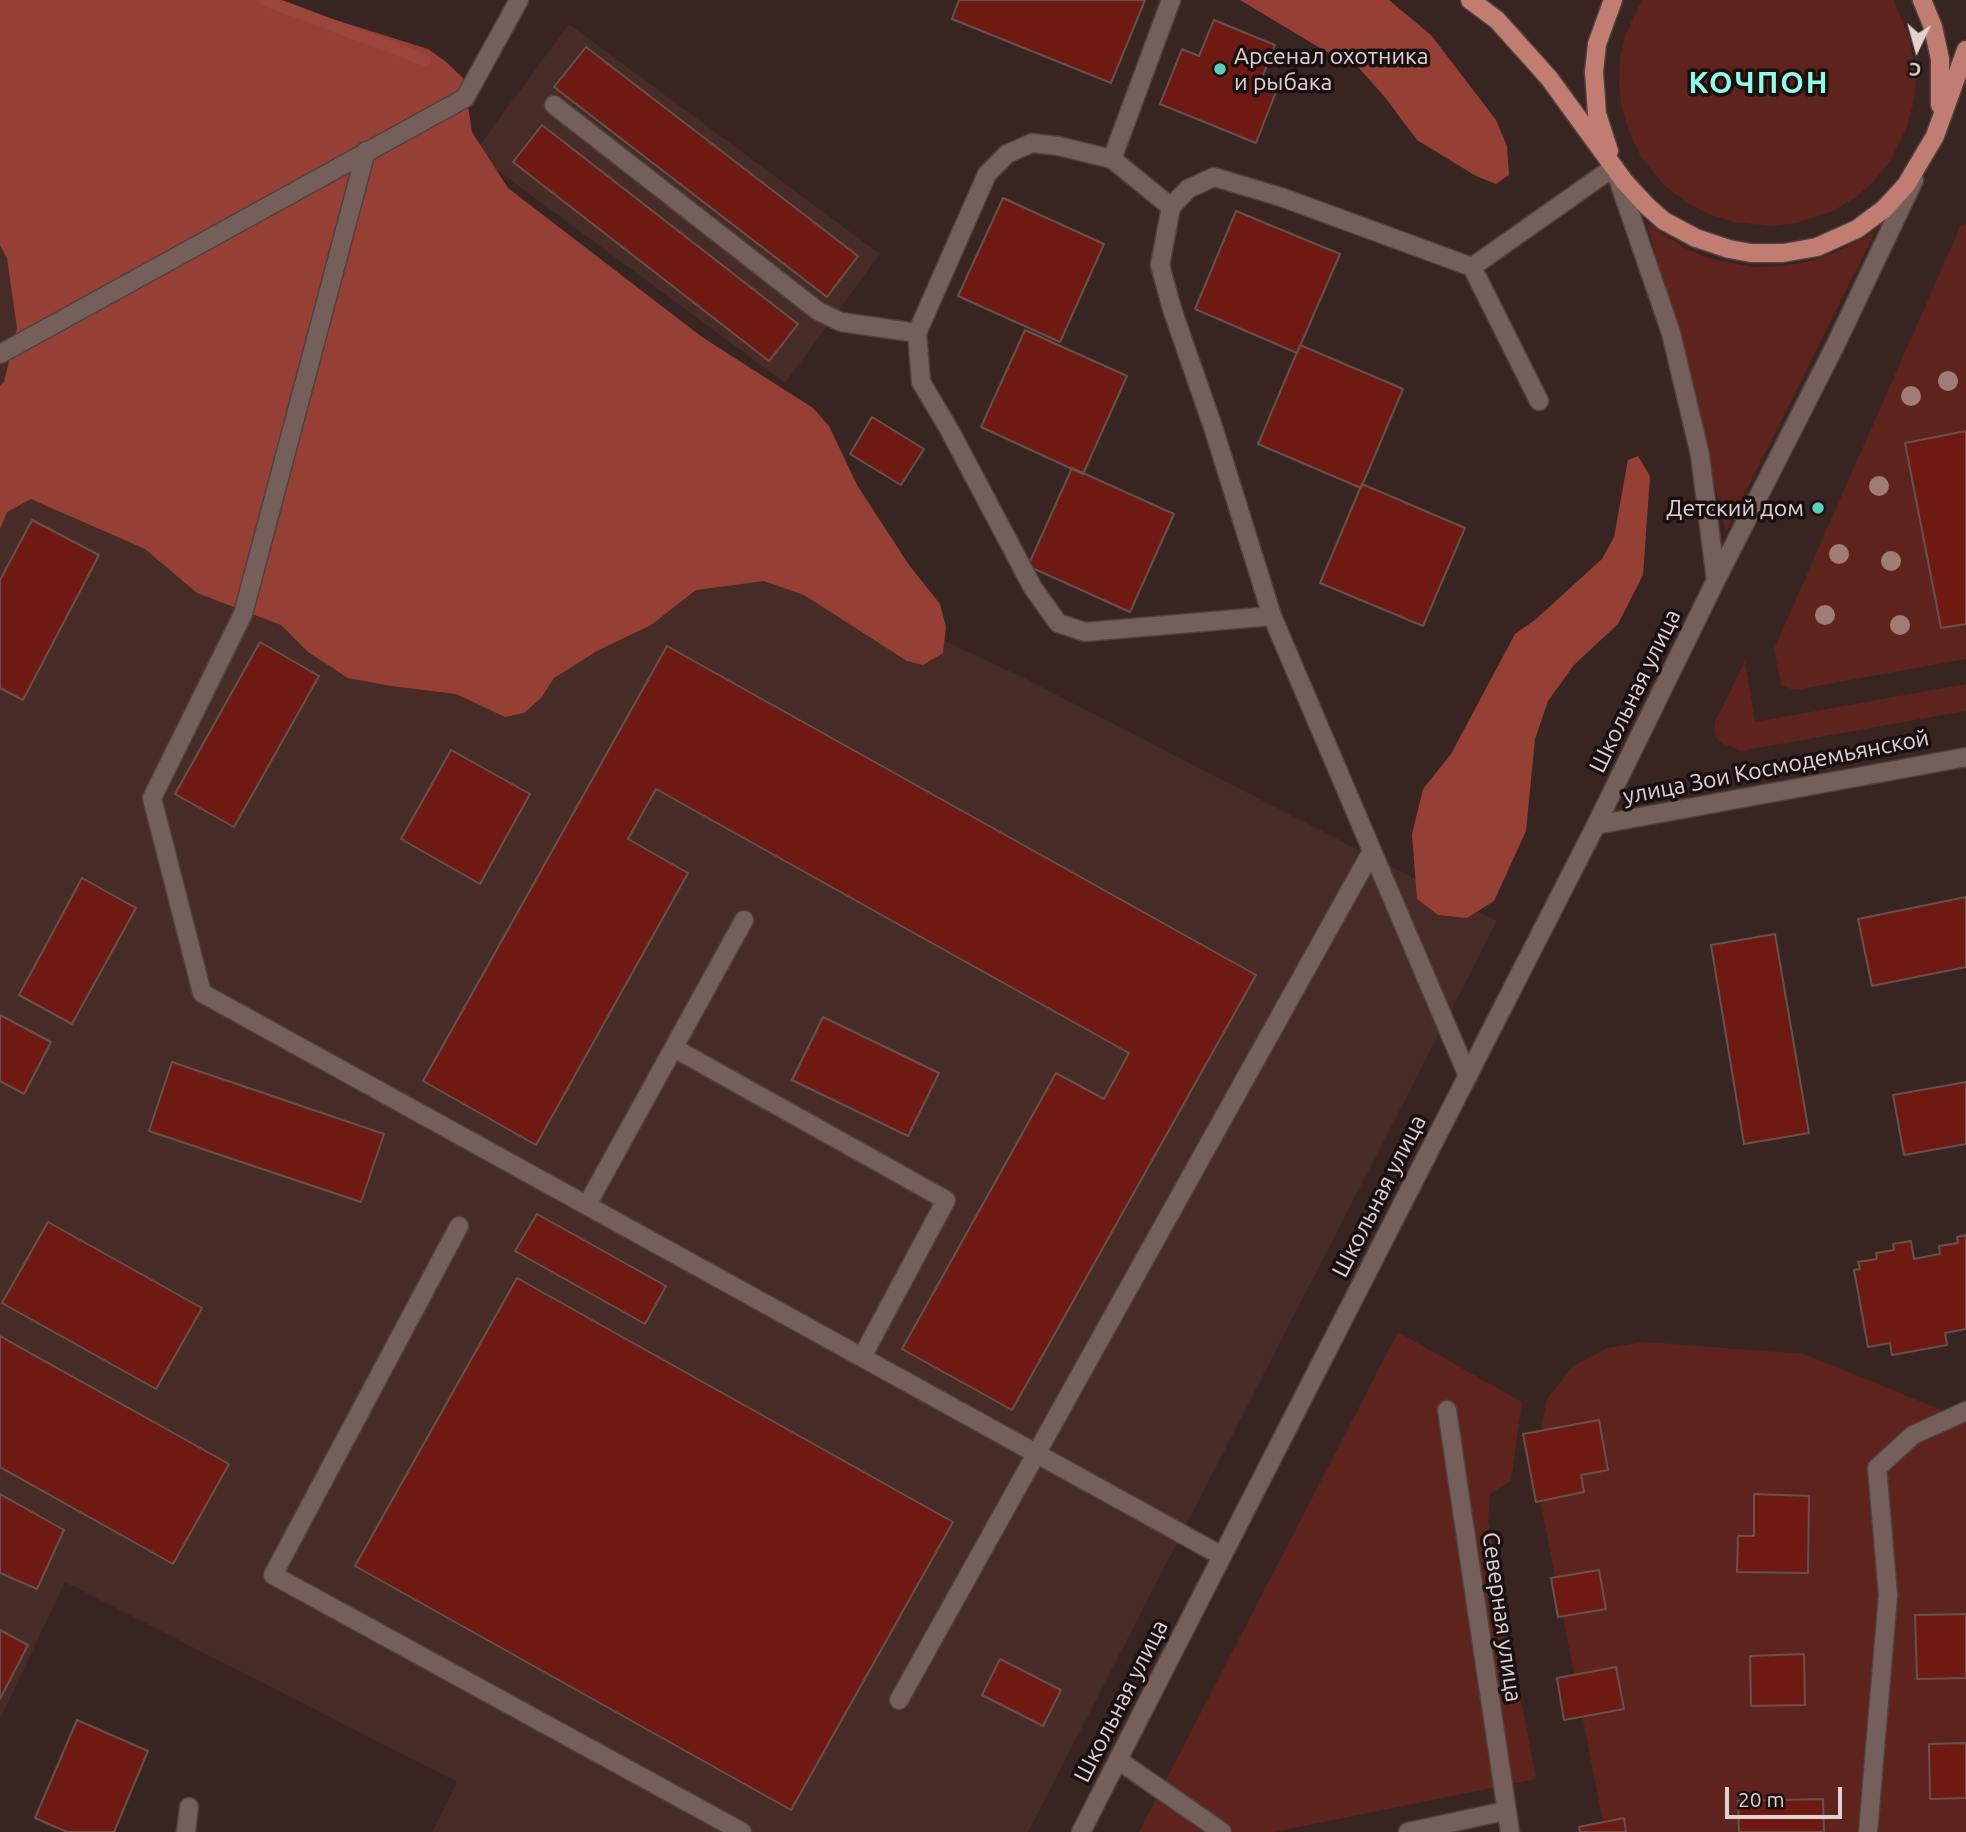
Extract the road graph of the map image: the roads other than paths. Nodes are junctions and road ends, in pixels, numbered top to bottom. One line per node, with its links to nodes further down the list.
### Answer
1 (519, 0): 9 (main road)
2 (1171, 0): 10 (main road)
3 (1470, 0): 11 (main road)
4 (1613, 0): 11 (main road)
5 (1922, 0): 8 (main road)
6 (1966, 50): 8 (main road)
7 (554, 105): 14 (main road)
8 (1935, 136): 11 (main road); 17 (main road, Школьная улица)
9 (366, 152): 15 (main road); 25 (main road)
10 (1112, 159): 12 (main road); 14 (main road)
11 (1614, 167): 13 (main road); 17 (main road)
12 (1171, 207): 13 (main road); 18 (main road)
13 (1472, 267): 16 (main road)
14 (917, 333): 18 (main road)
15 (0, 354)
16 (1539, 401)
17 (1716, 580): 20 (main road, Школьная улица)
18 (1272, 616): 21 (main road)
19 (1966, 757): 20 (main road, улица Зои Космодемьянской)
20 (1596, 825): 24 (main road, Школьная улица)
21 (1372, 851): 24 (main road); 30 (main road)
22 (744, 920): 23 (main road)
23 (674, 1048): 25 (main road); 27 (main road)
24 (1468, 1076): 31 (main road, Школьная улица)
25 (587, 1205): 27 (main road)
26 (459, 1226): 37 (main road)
27 (862, 1357): 30 (main road)
28 (1447, 1410): 35 (main road, Северная улица)
29 (1966, 1412): 42 (main road)
30 (1037, 1453): 31 (main road); 32 (main road)
31 (1222, 1556): 33 (main road, Школьная улица)
32 (899, 1699)
33 (1118, 1760): 38 (main road, Школьная улица); 39 (main road)
34 (189, 1807): 36 (main road)
35 (1505, 1811): 40 (main road); 41 (main road, Северная улица)
36 (186, 1832)
37 (742, 1832)
38 (1081, 1832)
39 (1222, 1832)
40 (1408, 1832)
41 (1510, 1832)
42 (1868, 1832)

